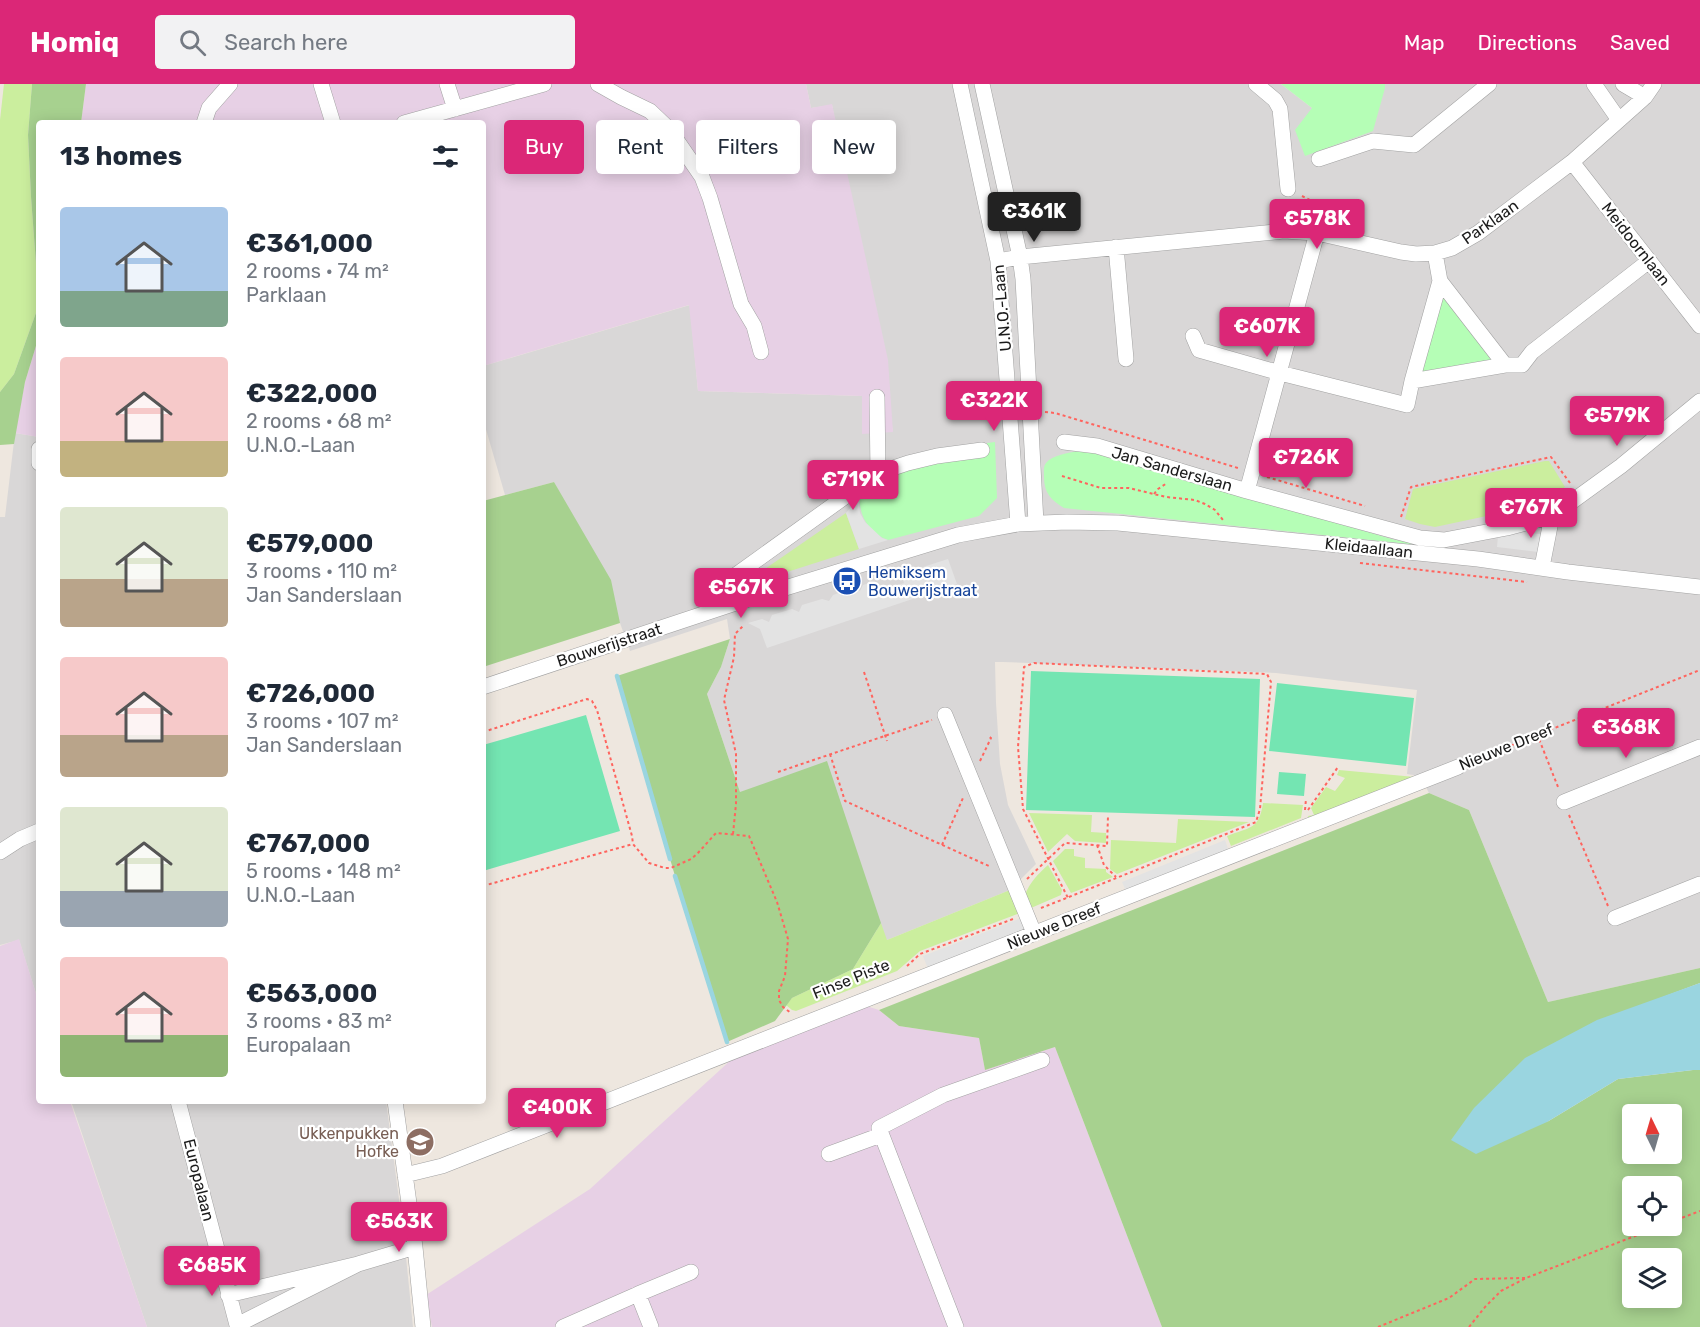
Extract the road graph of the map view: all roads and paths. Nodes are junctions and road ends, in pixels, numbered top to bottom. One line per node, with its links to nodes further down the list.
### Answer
1 (230, 84): 15 (street)
2 (321, 84): 16 (street)
3 (447, 84): 14 (street)
4 (544, 84): 14 (street)
5 (598, 84): 31 (street)
6 (960, 84): 26 (street, U.N.O.-Laan)
7 (982, 84): 25 (street, U.N.O.-Laan)
8 (1256, 84): 21 (street)
9 (1489, 84): 19 (street)
10 (1594, 84): 18 (street)
11 (1623, 84): 13 (street)
12 (1654, 84): 13 (street, Parklaan)
13 (1645, 97): 18 (street, Parklaan)
14 (455, 109): 17 (street)
15 (205, 120)
16 (332, 120)
17 (415, 120)
18 (1619, 120): 20 (street, Parklaan)
19 (1319, 159)
20 (1572, 162): 24 (street, Parklaan); 27 (street, Meidoornlaan)
21 (1288, 189): 22 (path)
22 (1320, 234): 23 (street, Parklaan); 24 (street, Parklaan); 34 (street)
23 (1116, 247): 25 (street, Parklaan); 32 (street)
24 (1435, 253): 28 (street)
25 (1020, 257): 26 (street, Parklaan); 38 (street, U.N.O.-Laan)
26 (998, 261): 39 (street, U.N.O.-Laan)
27 (1649, 261): 29 (street, Meidoornlaan); 33 (street)
28 (1440, 281): 33 (street); 35 (street)
29 (1700, 326)
30 (1193, 336): 34 (street)
31 (761, 352)
32 (1126, 359)
33 (1505, 365): 35 (street)
34 (1280, 373): 35 (street); 44 (street)
35 (1412, 381)
36 (877, 397): 43 (street)
37 (1700, 401): 47 (street, Jan Sanderslaan)
38 (1031, 411): 40 (street, U.N.O.-Laan); 44 (path)
39 (1011, 428): 40 (street); 51 (street, U.N.O.-Laan)
40 (1032, 428): 50 (street, U.N.O.-Laan)
41 (1064, 442): 46 (street, Jan Sanderslaan)
42 (982, 450): 43 (street)
43 (878, 473): 56 (street)
44 (1252, 473): 46 (street); 48 (path)
45 (1062, 476): 53 (path)
46 (1247, 491): 52 (street, Jan Sanderslaan)
47 (1579, 496): 49 (street, Jan Sanderslaan); 52 (path)
48 (1367, 507)
49 (1552, 516): 52 (street, Jan Sanderslaan); 54 (street)
50 (1036, 523): 51 (street, Bouwerijstraat); 53 (street, Kleidaallaan)
51 (1018, 524): 56 (street, Bouwerijstraat)
52 (1396, 531)
53 (1225, 534): 54 (street, Kleidaallaan)
54 (1542, 567): 55 (street, Kleidaallaan)
55 (1700, 587)
56 (736, 603): 60 (street, Bouwerijstraat)
57 (743, 626): 75 (path)
58 (1700, 670): 63 (path, Nieuwe Dreef)
59 (864, 672): 64 (path)
60 (486, 686)
61 (945, 716): 64 (path); 81 (street)
62 (486, 731): 76 (path)
63 (1536, 734): 69 (path, Nieuwe Dreef); 71 (path)
64 (886, 736): 65 (path); 67 (path)
65 (888, 741)
66 (1700, 747): 71 (street)
67 (830, 754): 70 (path); 81 (path)
68 (1338, 767): 72 (path)
69 (1458, 767): 87 (street, Nieuwe Dreef)
70 (778, 772)
71 (1564, 802): 86 (path)
72 (1304, 814)
73 (1108, 816): 77 (path)
74 (36, 832): 78 (street)
75 (733, 834): 76 (path); 89 (path, Finse Piste)
76 (633, 844): 83 (path)
77 (1097, 845): 79 (path); 80 (path)
78 (0, 852)
79 (1048, 859): 80 (path, Finse Piste); 81 (path); 84 (path)
80 (1117, 878): 84 (path, Finse Piste)
81 (1013, 882): 85 (street)
82 (1700, 884): 86 (street)
83 (486, 885)
84 (1068, 897): 85 (path, Finse Piste)
85 (1026, 914): 87 (street); 88 (path, Finse Piste)
86 (1615, 918)
87 (1034, 933): 95 (street, Nieuwe Dreef)
88 (903, 970)
89 (797, 1013)
90 (1042, 1060): 93 (street)
91 (179, 1104): 104 (street, Europalaan)
92 (395, 1104): 95 (street)
93 (881, 1135): 94 (street); 108 (street)
94 (829, 1154)
95 (405, 1175): 99 (street)
96 (1700, 1211): 97 (path)
97 (1682, 1218)
98 (1635, 1236): 102 (path)
99 (415, 1247): 100 (street, Europalaan); 105 (street)
100 (357, 1264): 104 (street, Europalaan); 104 (street, Europalaan)
101 (691, 1272): 103 (street)
102 (1526, 1278): 109 (path); 110 (path)
103 (638, 1293): 106 (street); 107 (street)
104 (228, 1294)
105 (423, 1327)
106 (563, 1327)
107 (651, 1327)
108 (956, 1327)
109 (1378, 1327)
110 (1470, 1327)

